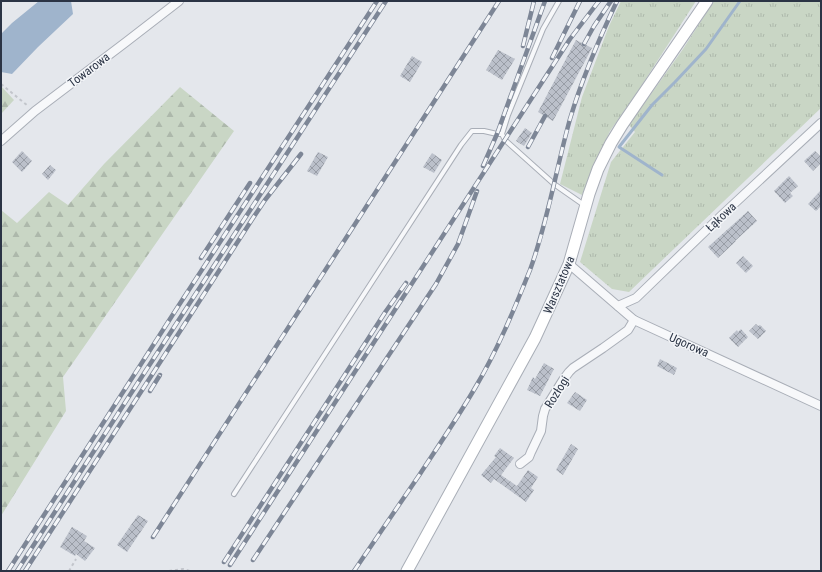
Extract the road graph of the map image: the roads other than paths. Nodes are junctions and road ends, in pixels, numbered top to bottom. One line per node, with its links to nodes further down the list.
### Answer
1 (179, 1): 6 (street, Towarowa)
2 (559, 1): 5 (lane)
3 (707, 1): 7 (street, Warsztatowa)
4 (821, 123): 9 (street, Łąkowa)
5 (502, 134): 7 (lane); 13 (lane)
6 (1, 141)
7 (586, 206): 8 (street, Warsztatowa)
8 (570, 264): 9 (street, Ugorowa); 14 (street, Warsztatowa)
9 (618, 306): 10 (street, Ugorowa)
10 (634, 320): 11 (street, Ugorowa); 12 (street, Rozłogi)
11 (821, 406)
12 (520, 464)
13 (234, 494)
14 (407, 571)

